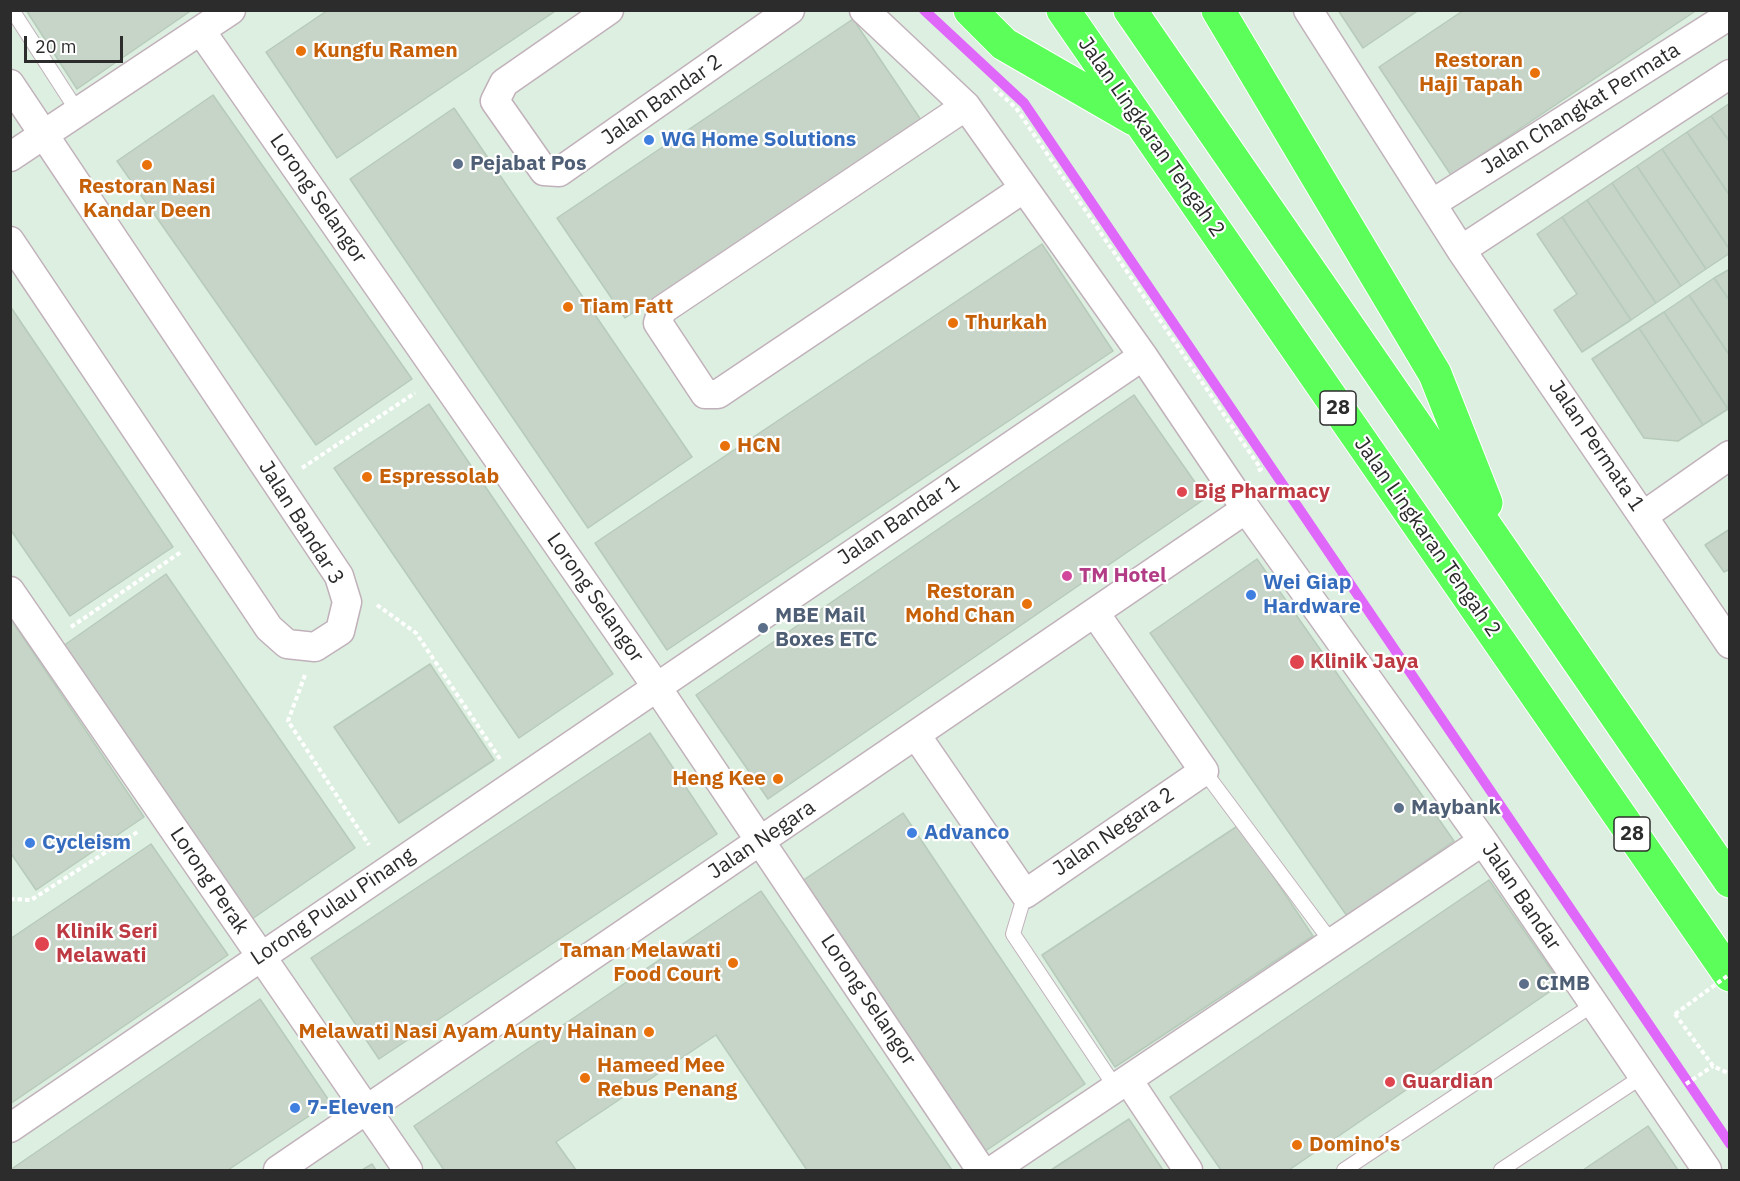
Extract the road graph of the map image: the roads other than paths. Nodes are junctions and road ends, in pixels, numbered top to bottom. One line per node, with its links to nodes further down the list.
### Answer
1 (12, 10): 16 (lane)
2 (231, 10): 12 (street)
3 (609, 10): 4 (street, Jalan Bandar 2)
4 (790, 10)
5 (864, 10): 15 (street, Jalan Bandar)
6 (970, 10): 17 (highway)
7 (1064, 10): 17 (highway, Jalan Lingkaran Tengah 2 / 28)
8 (1131, 10): 28 (highway, 28)
9 (1218, 10): 28 (highway)
10 (1308, 10): 21 (street, Jalan Permata 1)
11 (1730, 15): 21 (street, Jalan Changkat Permata)
12 (201, 31): 16 (street); 32 (street, Lorong Selangor)
13 (1730, 74): 23 (street)
14 (10, 84): 18 (street, Jalan Bandar 3)
15 (966, 106): 20 (street, Jalan Bandar); 20 (street)
16 (78, 112): 18 (street)
17 (1141, 123): 41 (highway, Jalan Lingkaran Tengah 2 / 28)
18 (45, 135): 19 (street); 22 (street, Jalan Bandar 3)
19 (10, 157)
20 (1023, 189): 24 (street, Jalan Bandar)
21 (1433, 203): 23 (street, Jalan Permata 1)
22 (10, 241)
23 (1461, 250): 27 (street, Jalan Permata 1)
24 (1143, 356): 26 (street, Jalan Bandar); 32 (street, Jalan Bandar 1)
25 (1730, 455): 27 (street)
26 (1246, 509): 30 (street, Jalan Negara); 36 (street, Jalan Bandar)
27 (1643, 516): 31 (street, Jalan Permata 1)
28 (1506, 556): 37 (highway, 28)
29 (10, 591): 40 (street, Lorong Perak)
30 (1095, 612): 33 (street, Jalan Negara); 34 (street)
31 (1730, 644)
32 (656, 686): 35 (street, Lorong Selangor); 40 (street, Lorong Pulau Pinang)
33 (916, 735): 35 (street, Jalan Negara); 38 (street)
34 (1204, 771): 38 (street, Jalan Negara 2); 39 (lane)
35 (761, 840): 45 (street, Jalan Negara); 49 (street, Lorong Selangor)
36 (1483, 841): 39 (street); 42 (street, Jalan Bandar)
37 (1730, 880)
38 (1025, 894): 44 (lane)
39 (1333, 944): 44 (street)
40 (261, 956): 45 (street, Lorong Perak); 46 (street, Lorong Pulau Pinang)
41 (1730, 974)
42 (1593, 1004): 43 (street, Jalan Bandar); 52 (lane)
43 (1643, 1076): 53 (lane); 54 (street, Jalan Bandar)
44 (1122, 1084): 50 (street); 51 (street)
45 (367, 1110): 47 (street, Jalan Negara); 48 (street, Lorong Perak)
46 (10, 1128)
47 (278, 1170)
48 (408, 1170)
49 (981, 1170)
50 (993, 1170)
51 (1188, 1170)
52 (1344, 1170)
53 (1501, 1170)
54 (1707, 1170)

